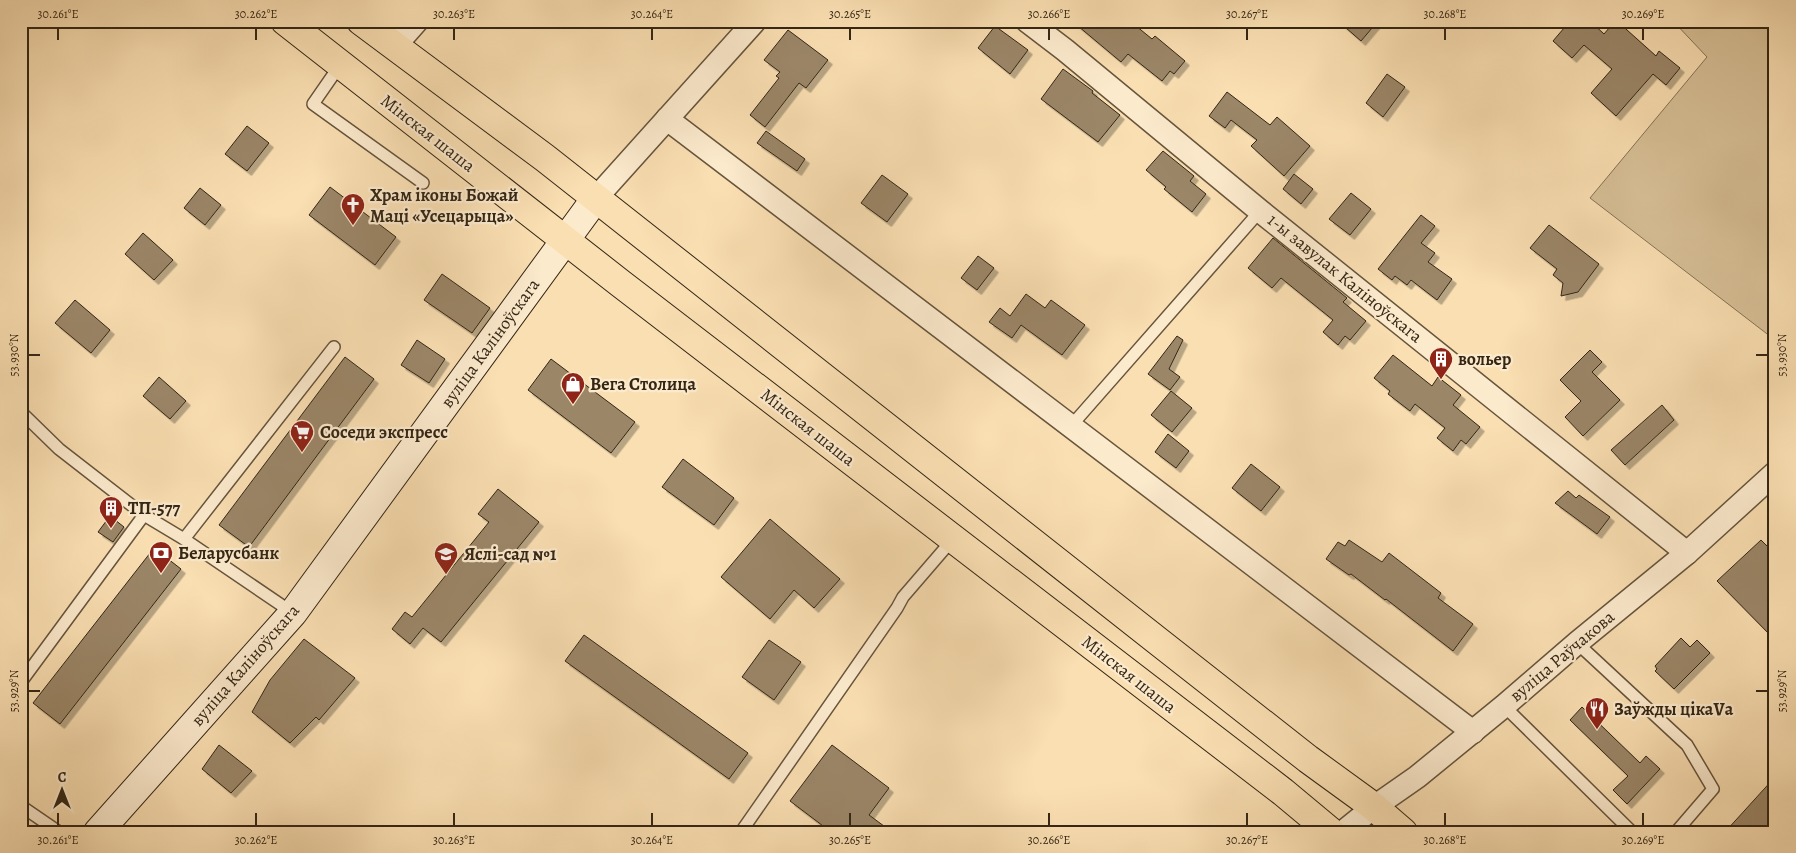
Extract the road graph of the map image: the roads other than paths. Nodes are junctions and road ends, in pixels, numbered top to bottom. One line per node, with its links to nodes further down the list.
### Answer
1 (285, 21): 7 (main road, Мінская шаша)
2 (362, 21): 6 (main road)
3 (417, 21): 6 (street)
4 (755, 21): 8 (street, вуліца Каліноўскага)
5 (1027, 21): 11 (street, 1-ы завулак Каліноўскага)
6 (394, 47): 10 (main road)
7 (340, 65): 9 (lane); 12 (main road, Мінская шаша)
8 (667, 119): 10 (street, вуліца Каліноўскага); 15 (street)
9 (423, 183)
10 (596, 198): 12 (main road, вуліца Каліноўскага); 27 (main road)
11 (1260, 211): 15 (lane); 20 (street, 1-ы завулак Каліноўскага)
12 (564, 240): 19 (main road, Мінская шаша); 21 (main road, вуліца Каліноўскага)
13 (334, 346): 18 (lane)
14 (21, 412): 17 (lane)
15 (1071, 426): 25 (street)
16 (1775, 473): 20 (street, вуліца Раўчакова)
17 (144, 515): 18 (lane); 23 (lane)
18 (184, 539): 21 (lane)
19 (954, 539): 30 (lane); 31 (main road, Мінская шаша)
20 (1687, 553): 22 (street, вуліца Раўчакова)
21 (293, 614): 29 (main road, вуліца Каліноўскага)
22 (1577, 643): 24 (street, вуліца Раўчакова); 35 (lane)
23 (21, 682)
24 (1504, 706): 25 (street, вуліца Раўчакова); 34 (lane)
25 (1473, 732): 27 (street, вуліца Раўчакова)
26 (21, 806): 28 (lane)
27 (1374, 807): 32 (street, вуліца Раўчакова); 33 (main road)
28 (59, 832)
29 (98, 832)
30 (741, 832)
31 (1331, 832)
32 (1343, 832)
33 (1403, 832)
34 (1632, 832)
35 (1676, 832)

